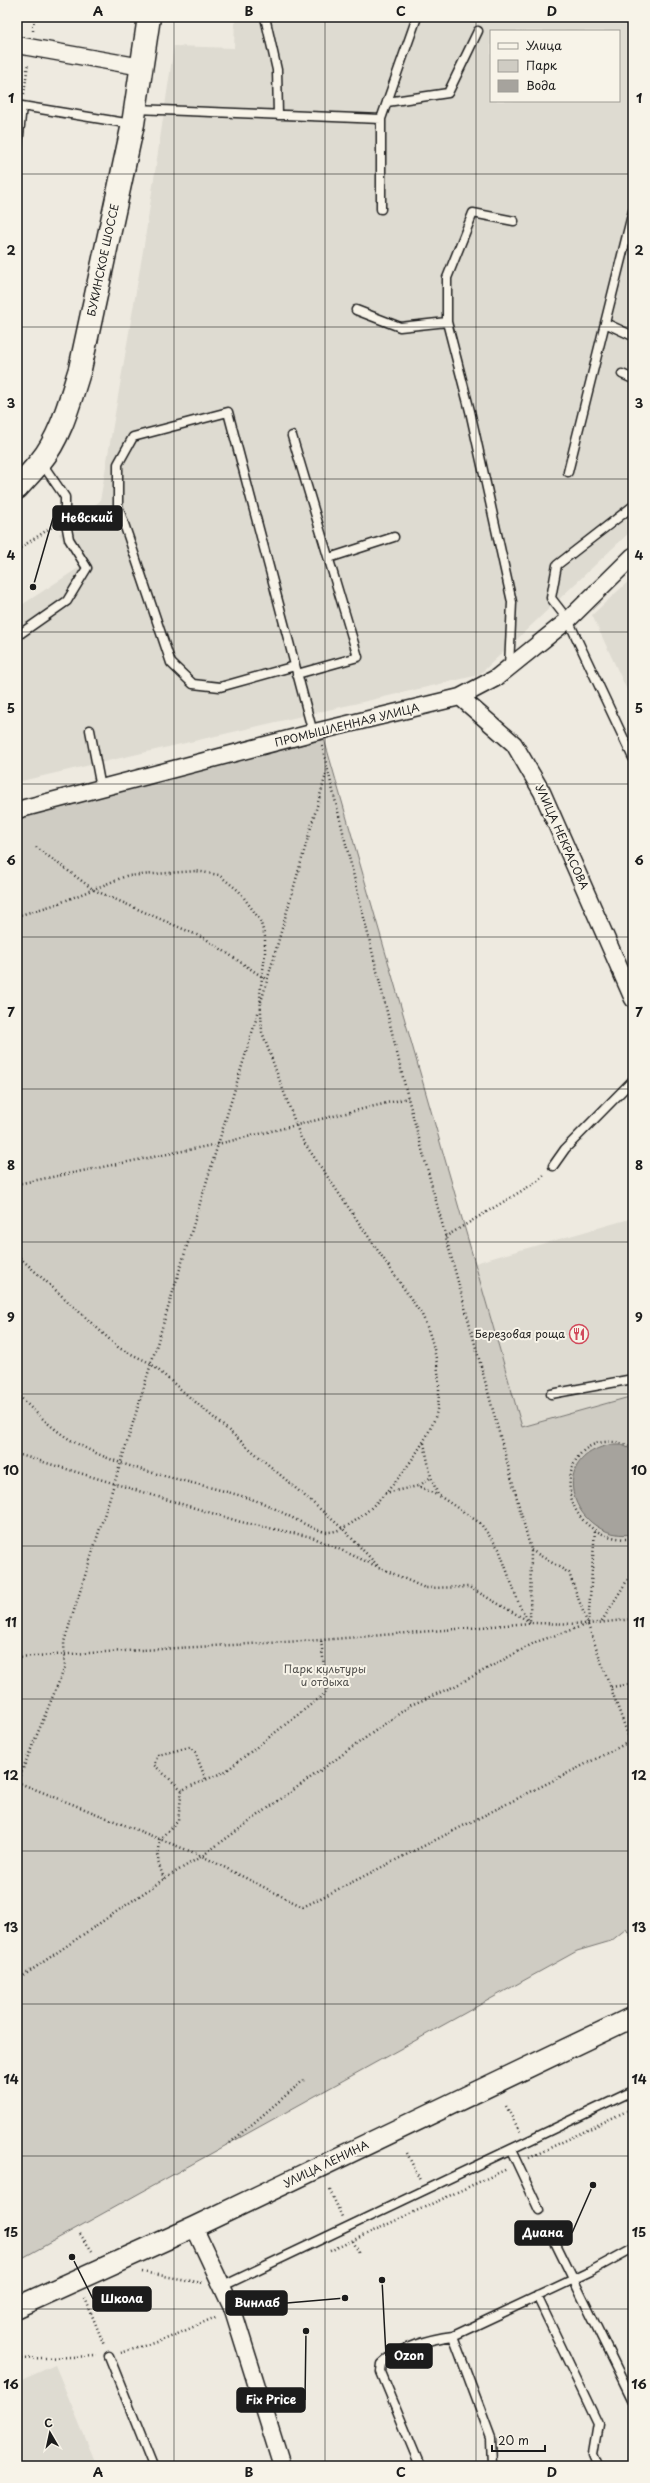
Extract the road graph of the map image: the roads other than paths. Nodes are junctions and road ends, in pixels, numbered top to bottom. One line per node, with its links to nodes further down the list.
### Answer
1 (149, 17): 6 (main road, БУКИНСКОЕ ШОССЕ)
2 (265, 17): 8 (lane)
3 (417, 17): 7 (lane)
4 (478, 31): 7 (lane)
5 (17, 45): 6 (street)
6 (142, 67): 9 (main road, БУКИНСКОЕ ШОССЕ)
7 (387, 102): 10 (lane)
8 (278, 115): 9 (lane); 10 (lane)
9 (134, 116): 11 (lane); 22 (main road, БУКИНСКОЕ ШОССЕ)
10 (381, 119): 12 (lane)
11 (17, 154)
12 (381, 209)
13 (633, 211): 17 (lane)
14 (514, 221): 16 (lane)
15 (356, 310): 16 (lane)
16 (447, 322): 31 (lane)
17 (605, 323): 18 (lane); 23 (lane)
18 (633, 336)
19 (622, 374): 20 (lane)
20 (633, 379)
21 (292, 436): 28 (lane)
22 (41, 461): 24 (main road, БУКИНСКОЕ ШОССЕ); 30 (lane)
23 (568, 472)
24 (17, 488)
25 (633, 506): 29 (lane)
26 (394, 537): 28 (lane)
27 (633, 556): 29 (street, ПРОМЫШЛЕННАЯ УЛИЦА)
28 (328, 558): 32 (lane)
29 (568, 620): 31 (street, ПРОМЫШЛЕННАЯ УЛИЦА); 36 (lane)
30 (17, 636)
31 (508, 668): 33 (street, ПРОМЫШЛЕННАЯ УЛИЦА)
32 (296, 670): 32 (lane); 35 (lane)
33 (460, 697): 35 (street, ПРОМЫШЛЕННАЯ УЛИЦА); 39 (street, УЛИЦА НЕКРАСОВА)
34 (90, 730): 37 (lane)
35 (316, 732): 37 (street, ПРОМЫШЛЕННАЯ УЛИЦА)
36 (633, 758)
37 (101, 788): 38 (street, ПРОМЫШЛЕННАЯ УЛИЦА)
38 (17, 810)
39 (633, 999)
40 (633, 1080): 41 (lane)
41 (553, 1166)
42 (633, 1379): 43 (lane)
43 (551, 1394)
44 (633, 2017): 48 (street, УЛИЦА ЛЕНИНА)
45 (633, 2091): 46 (lane)
46 (510, 2150): 47 (lane); 52 (lane)
47 (540, 2210)
48 (194, 2227): 52 (street); 54 (street, УЛИЦА ЛЕНИНА)
49 (555, 2242): 51 (lane)
50 (633, 2248): 51 (lane)
51 (572, 2280): 53 (lane); 57 (lane)
52 (215, 2285): 59 (street)
53 (537, 2296): 55 (lane); 62 (lane)
54 (17, 2307)
55 (453, 2336): 60 (lane); 61 (lane)
56 (109, 2356): 58 (lane)
57 (633, 2401)
58 (152, 2466)
59 (282, 2466)
60 (420, 2466)
61 (492, 2466)
62 (598, 2466)

